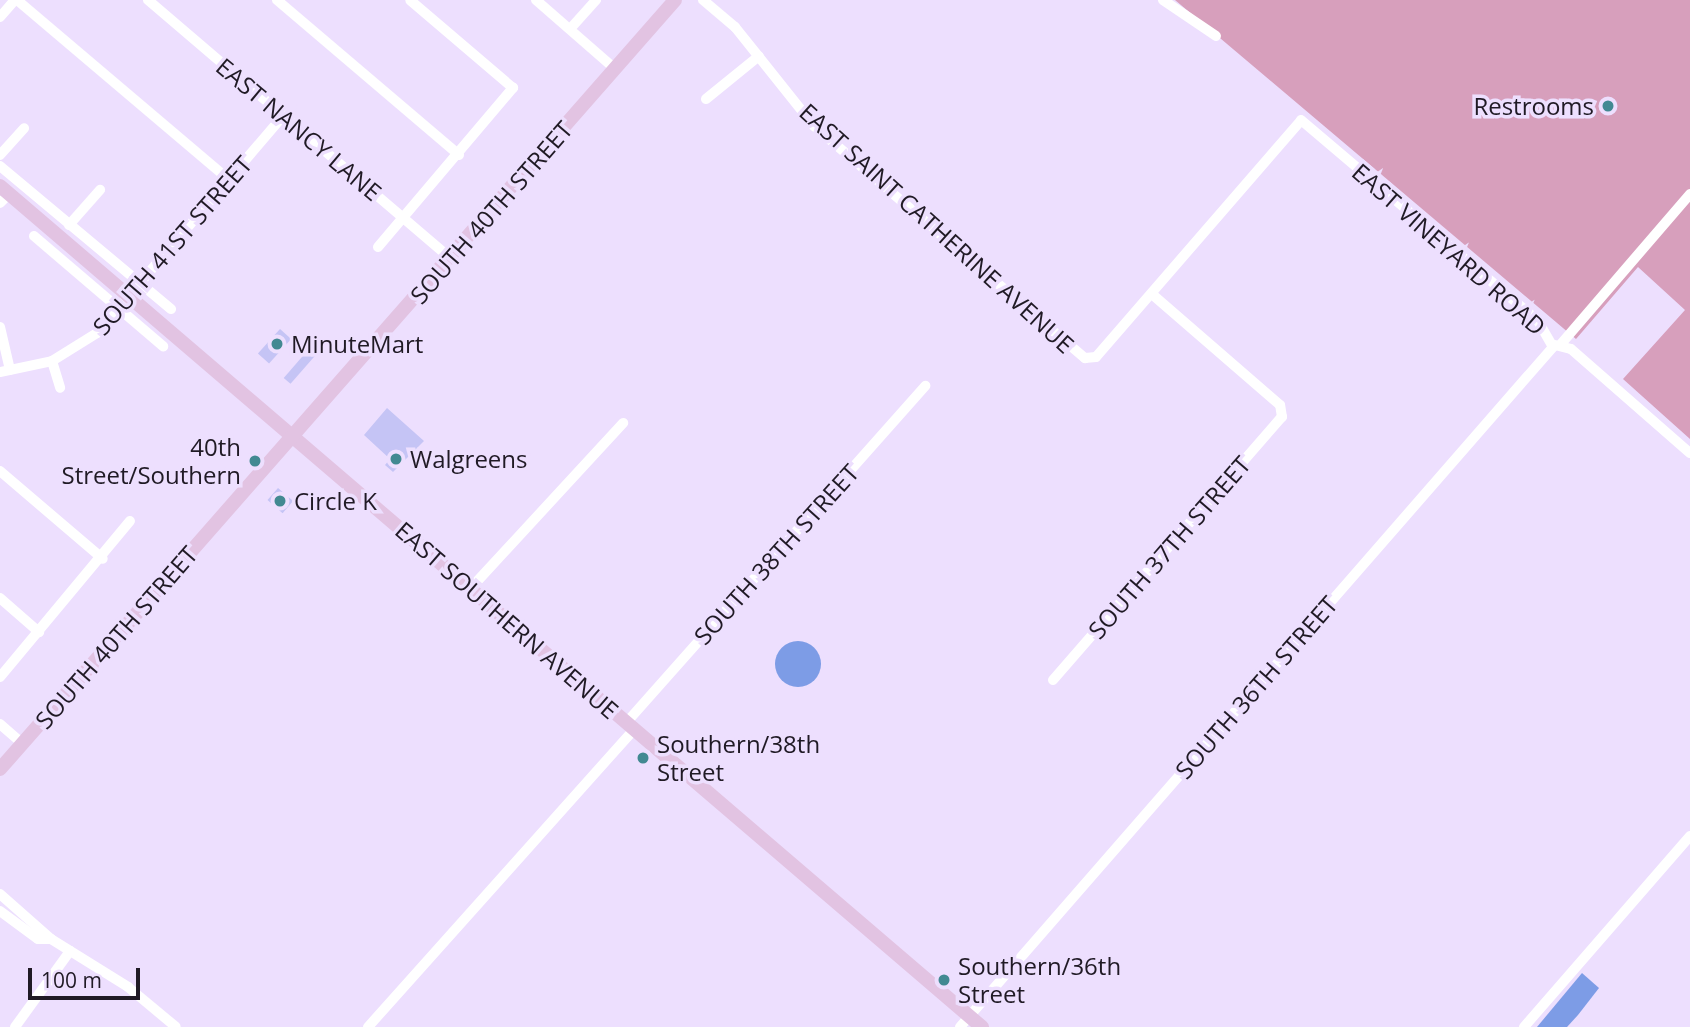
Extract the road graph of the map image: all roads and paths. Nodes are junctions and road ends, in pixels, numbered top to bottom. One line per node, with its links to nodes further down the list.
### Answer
1 (16, 0): 10 (street); 21 (street)
2 (148, 0): 16 (street, EAST NANCY LANE)
3 (277, 0): 19 (street)
4 (410, 0): 19 (street)
5 (536, 0): 11 (street)
6 (596, 0): 11 (street)
7 (675, 0): 14 (main road, SOUTH 40TH STREET)
8 (703, 0): 13 (street, EAST SAINT CATHERINE AVENUE)
9 (1163, 0): 12 (street)
10 (0, 17)
11 (570, 29): 14 (street)
12 (1216, 36)
13 (759, 56): 15 (street); 31 (street, EAST SAINT CATHERINE AVENUE)
14 (615, 69): 29 (main road, SOUTH 40TH STREET)
15 (706, 99)
16 (283, 116): 21 (street, SOUTH 41ST STREET); 25 (street, EAST NANCY LANE)
17 (23, 128): 18 (street)
18 (0, 155)
19 (459, 155): 25 (street)
20 (0, 166): 26 (street, EAST SOUTHERN AVENUE)
21 (229, 180): 30 (street, SOUTH 41ST STREET)
22 (100, 190): 26 (street)
23 (3, 194): 30 (main road, EAST SOUTHERN AVENUE)
24 (1690, 194): 36 (street, SOUTH 36TH STREET)
25 (403, 218): 28 (street); 29 (street, EAST NANCY LANE)
26 (69, 225): 30 (street, EAST SOUTHERN AVENUE)
27 (34, 236): 32 (street)
28 (378, 247)
29 (450, 258): 42 (main road, SOUTH 40TH STREET)
30 (135, 291): 32 (street, SOUTH 41ST STREET); 33 (street, EAST SOUTHERN AVENUE); 42 (main road, EAST SOUTHERN AVENUE)
31 (1152, 294): 36 (street, EAST VINEYARD ROAD); 51 (street, SOUTH 37TH STREET)
32 (119, 309): 35 (street); 37 (street, SOUTH 41ST STREET)
33 (171, 309)
34 (0, 327): 38 (street)
35 (163, 346)
36 (1557, 346): 43 (street, EAST VINEYARD ROAD); 61 (street, SOUTH 36TH STREET)
37 (52, 361): 38 (street, SOUTH 41ST STREET); 40 (street)
38 (5, 371)
39 (925, 386): 53 (street, SOUTH 38TH STREET)
40 (60, 388)
41 (623, 423): 47 (street)
42 (294, 437): 47 (main road, EAST SOUTHERN AVENUE); 54 (main road, SOUTH 40TH STREET)
43 (1690, 453)
44 (0, 471): 46 (street)
45 (130, 521): 46 (street)
46 (103, 559): 49 (street)
47 (470, 589): 53 (main road, EAST SOUTHERN AVENUE)
48 (0, 598): 49 (street)
49 (40, 632): 50 (street)
50 (0, 677)
51 (1053, 680)
52 (0, 724): 54 (street)
53 (630, 727): 61 (main road, EAST SOUTHERN AVENUE); 64 (street, SOUTH 38TH STREET)
54 (23, 744): 55 (main road, SOUTH 40TH STREET)
55 (0, 769)
56 (1690, 836): 66 (street)
57 (0, 894): 59 (street)
58 (0, 911): 59 (street)
59 (51, 939): 60 (street)
60 (70, 951): 62 (street); 63 (street)
61 (965, 1022): 65 (main road, EAST SOUTHERN AVENUE)
62 (15, 1027)
63 (176, 1027)
64 (368, 1027)
65 (982, 1027)
66 (1524, 1027)

